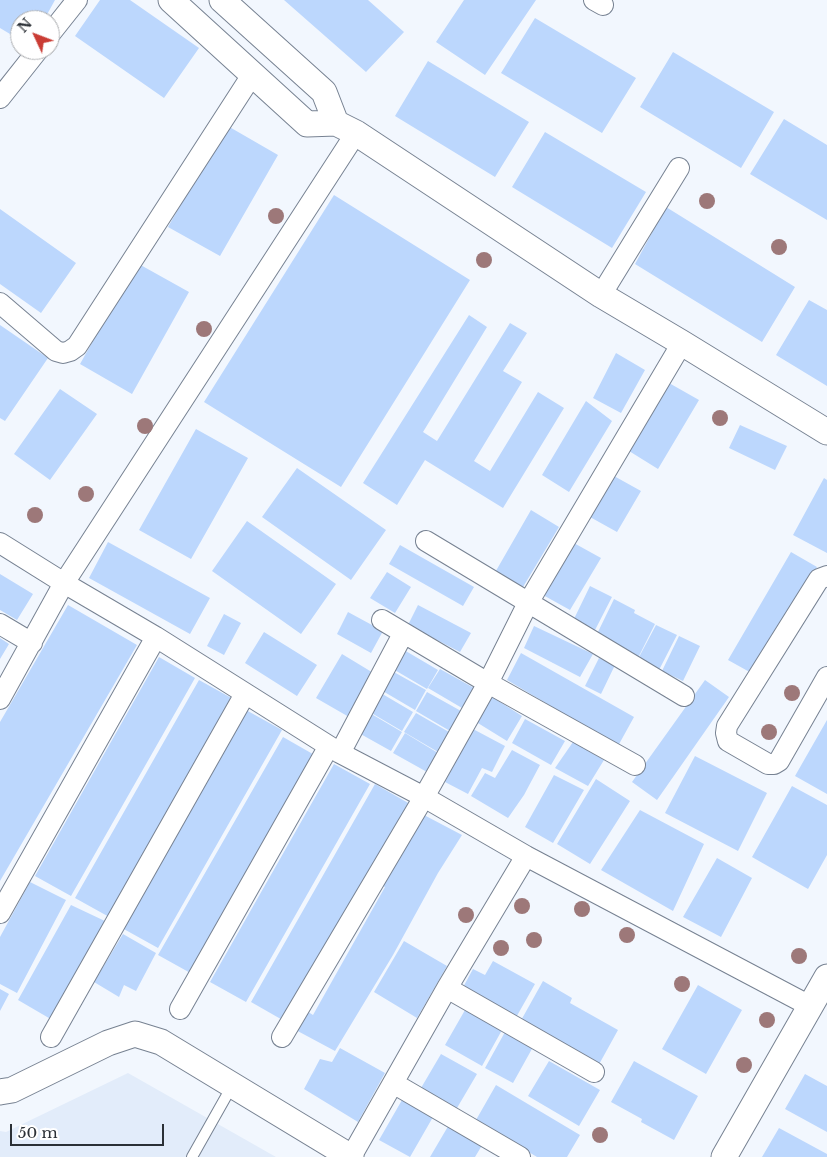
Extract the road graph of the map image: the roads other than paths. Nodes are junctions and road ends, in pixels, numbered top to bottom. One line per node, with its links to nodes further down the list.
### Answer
1 (77, 0): 4 (street)
2 (171, 0): 6 (street)
3 (222, 0): 8 (street)
4 (60, 21)
5 (30, 60): 7 (street)
6 (252, 74): 8 (street); 11 (street)
7 (0, 98)
8 (346, 128): 10 (street); 17 (street)
9 (680, 168): 10 (street)
10 (601, 296): 12 (street)
11 (0, 302)
12 (682, 343): 13 (street); 18 (street)
13 (827, 432)
14 (426, 541): 18 (street)
15 (0, 543): 17 (street)
16 (827, 576): 24 (street)
17 (64, 583): 22 (street); 23 (street)
18 (528, 603): 25 (street); 27 (street)
19 (382, 620): 21 (street)
20 (0, 624): 23 (street)
21 (403, 634): 25 (street); 29 (street)
22 (156, 637): 26 (street); 33 (street)
23 (32, 642): 28 (street)
24 (827, 677)
25 (488, 683): 30 (street); 31 (street)
26 (245, 694): 29 (street); 38 (street)
27 (684, 696)
28 (0, 698)
29 (334, 750): 31 (street); 37 (street)
30 (635, 765)
31 (424, 797): 32 (street); 39 (street)
32 (526, 856): 35 (street); 36 (street)
33 (0, 912)
34 (827, 977): 36 (street)
35 (447, 988): 40 (street); 41 (street)
36 (810, 1006): 47 (street)
37 (180, 1009)
38 (51, 1037)
39 (282, 1037)
40 (594, 1072)
41 (393, 1082): 45 (street); 46 (street)
42 (232, 1086): 43 (street); 44 (lane); 45 (street)
43 (0, 1092)
44 (192, 1157)
45 (351, 1157)
46 (520, 1157)
47 (724, 1157)

